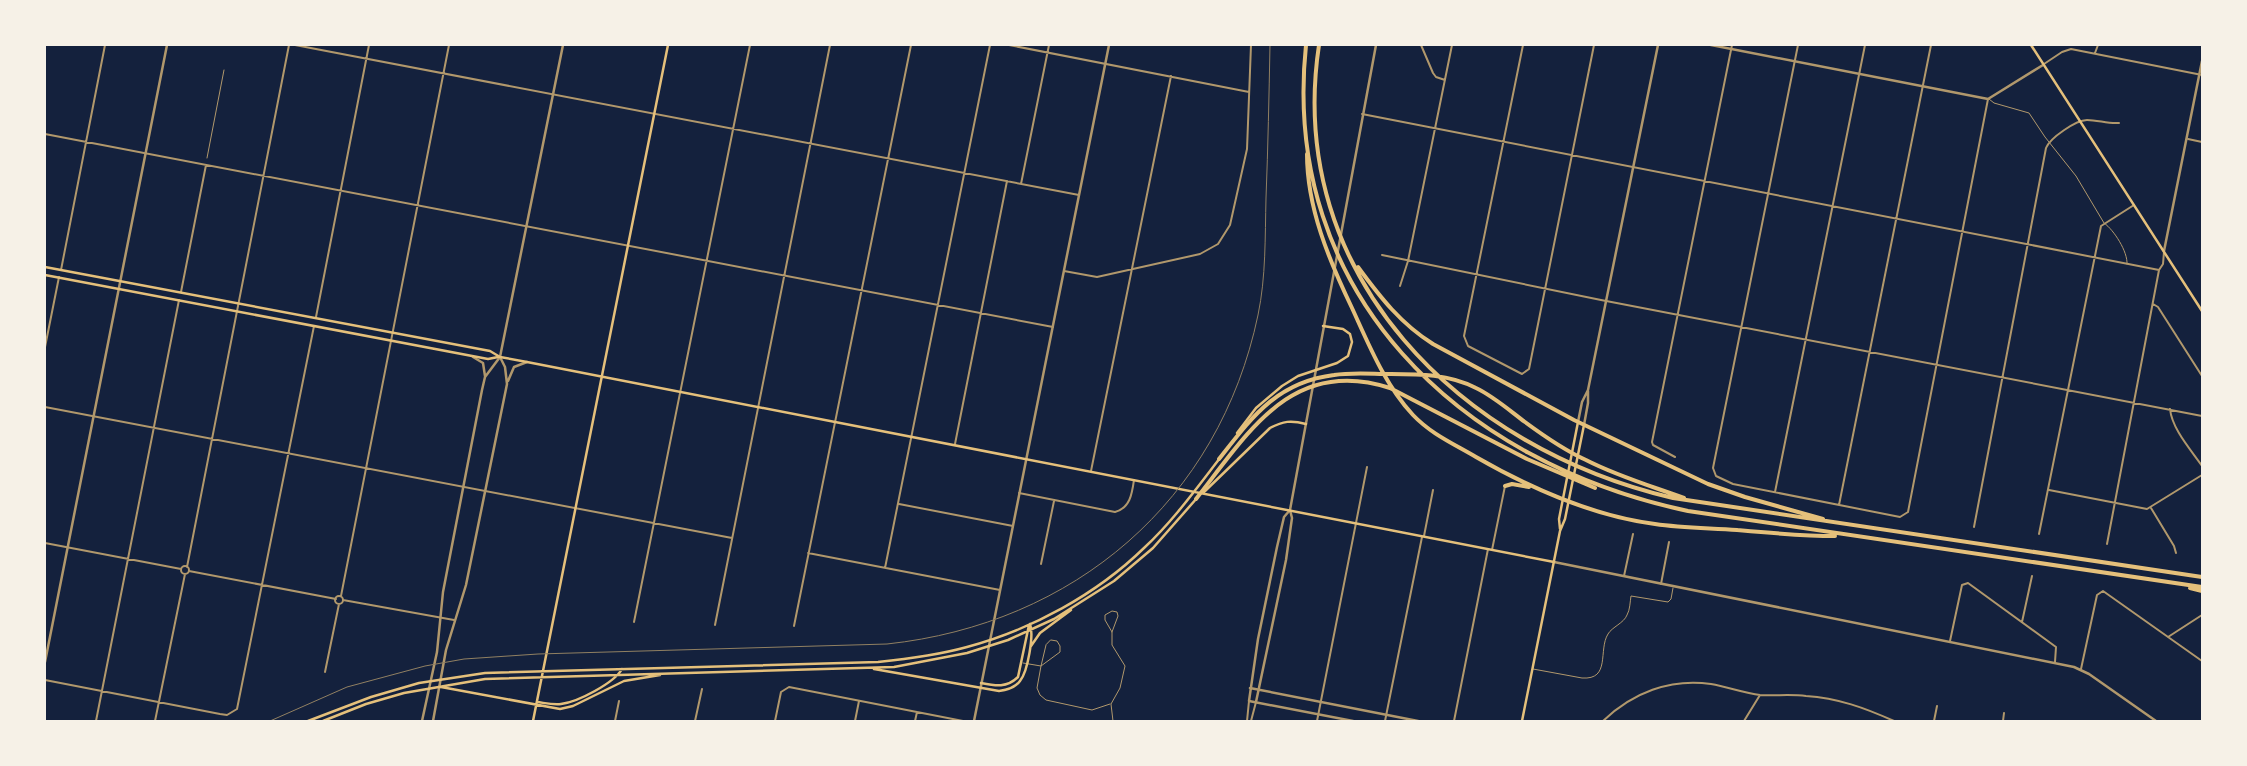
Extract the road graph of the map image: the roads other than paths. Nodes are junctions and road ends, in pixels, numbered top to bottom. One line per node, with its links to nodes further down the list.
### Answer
1 (105, 45): 58 (street)
2 (167, 45): 63 (street)
3 (289, 45): 70 (street)
4 (295, 45): 34 (street)
5 (369, 45): 34 (street)
6 (449, 45): 40 (street)
7 (563, 45): 47 (street)
8 (668, 45): 49 (main road)
9 (750, 45): 53 (street)
10 (830, 45): 62 (street)
11 (911, 45): 66 (street)
12 (990, 45): 69 (street)
13 (1009, 45): 32 (street)
14 (1049, 45): 32 (street)
15 (1109, 45): 37 (street)
16 (1251, 45): 46 (street)
17 (1306, 45): 56 (highway)
18 (1319, 45): 88 (highway)
19 (1376, 45): 50 (street)
20 (1421, 45): 44 (street)
21 (1452, 45): 44 (street)
22 (1523, 45): 61 (street)
23 (1594, 45): 64 (street)
24 (1658, 45): 68 (street)
25 (1711, 45): 31 (street)
26 (1798, 45): 35 (street)
27 (1864, 45): 41 (street)
28 (1931, 45): 45 (street)
29 (2031, 45): 38 (main road)
30 (2098, 45): 33 (street)
31 (1731, 47): 35 (street); 72 (street)
32 (1048, 52): 37 (street); 73 (street)
33 (2095, 53): 38 (street); 42 (street)
34 (366, 58): 40 (street); 74 (street)
35 (1795, 62): 41 (street); 75 (street)
36 (2202, 62): 42 (street)
37 (1105, 63): 43 (street); 76 (street)
38 (2043, 64): 48 (street); 51 (main road)
39 (224, 70): 65 (street)
40 (443, 73): 47 (street); 77 (street)
41 (1859, 74): 45 (street); 79 (street)
42 (2201, 74): 57 (street)
43 (1171, 76): 46 (street); 95 (street)
44 (1445, 80): 54 (street)
45 (1923, 87): 48 (street); 80 (street)
46 (1249, 92): 95 (street)
47 (553, 95): 49 (street); 82 (street)
48 (1988, 99): 59 (street); 83 (street)
49 (655, 114): 53 (street); 84 (main road)
50 (1362, 114): 54 (street); 119 (street)
51 (2080, 122): 52 (street); 59 (street); 78 (main road)
52 (2118, 123)
53 (733, 129): 62 (street); 90 (street)
54 (1434, 129): 61 (street); 91 (street)
55 (45, 134): 58 (street)
56 (1306, 136): 165 (highway); 171 (highway)
57 (2188, 139): 60 (street); 86 (street)
58 (86, 142): 63 (street); 94 (street)
59 (2049, 142): 81 (street); 85 (street)
60 (2202, 142)
61 (1503, 143): 64 (street); 100 (street)
62 (811, 144): 66 (street); 99 (street)
63 (146, 153): 67 (street); 102 (street)
64 (1571, 156): 68 (street); 105 (street)
65 (207, 158)
66 (888, 159): 69 (street); 106 (street)
67 (206, 165): 70 (street); 107 (street)
68 (1633, 168): 72 (street); 109 (street)
69 (964, 173): 71 (street); 111 (street)
70 (264, 176): 74 (street); 110 (street)
71 (1006, 181): 73 (street); 115 (street)
72 (1703, 182): 75 (street); 116 (street)
73 (1021, 184): 76 (street)
74 (340, 191): 77 (street); 117 (street)
75 (1769, 194): 79 (street); 121 (street)
76 (1079, 195): 97 (street)
77 (417, 205): 82 (street); 122 (street)
78 (2134, 205): 81 (street); 86 (main road)
79 (1832, 207): 80 (street); 123 (street)
80 (1897, 219): 83 (street); 126 (street)
81 (2104, 223): 89 (street); 92 (street)
82 (527, 225): 84 (street); 128 (street)
83 (1963, 232): 85 (street); 130 (street)
84 (628, 245): 90 (street); 134 (main road)
85 (2029, 245): 89 (street); 131 (street)
86 (2164, 252): 96 (street); 114 (main road)
87 (1382, 255): 91 (street)
88 (1351, 257): 146 (highway); 176 (highway)
89 (2095, 258): 92 (street); 136 (street)
90 (707, 260): 99 (street); 138 (street)
91 (1408, 261): 100 (street); 103 (street)
92 (2127, 264): 96 (street)
93 (45, 267): 94 (main road)
94 (61, 270): 102 (main road)
95 (1132, 270): 97 (street); 160 (street)
96 (2159, 270): 112 (street)
97 (1064, 271): 120 (street)
98 (45, 275): 101 (main road)
99 (784, 275): 106 (street); 140 (street)
100 (1476, 275): 105 (street); 105 (street)
101 (59, 277): 104 (main road); 125 (street)
102 (121, 281): 104 (street); 107 (main road)
103 (1400, 286)
104 (120, 288): 108 (main road); 143 (street)
105 (1545, 288): 109 (street)
106 (862, 290): 111 (street); 145 (street)
107 (181, 292): 110 (main road)
108 (179, 300): 113 (main road); 149 (street)
109 (1607, 301): 116 (street); 137 (street)
110 (238, 303): 113 (street); 117 (main road)
111 (938, 304): 115 (street); 150 (street)
112 (2153, 304): 132 (street); 139 (street)
113 (237, 311): 118 (main road); 151 (street)
114 (2202, 311)
115 (980, 313): 120 (street); 152 (street)
116 (1678, 314): 121 (street); 154 (street)
117 (316, 317): 122 (main road)
118 (314, 326): 124 (main road); 153 (street)
119 (1323, 326): 147 (street); 156 (main road)
120 (1053, 327): 155 (street)
121 (1741, 327): 123 (street); 169 (street)
122 (393, 332): 124 (street); 128 (main road)
123 (1805, 338): 126 (street); 169 (street)
124 (391, 340): 127 (main road); 159 (street)
125 (45, 347)
126 (1870, 351): 130 (street); 179 (street)
127 (472, 356): 128 (main road); 133 (street)
128 (500, 357): 129 (main road); 133 (street); 135 (street)
129 (527, 362): 134 (main road); 135 (street)
130 (1937, 364): 131 (street); 179 (street)
131 (2003, 376): 136 (street); 187 (street)
132 (2202, 376)
133 (486, 377): 163 (street)
134 (602, 377): 138 (main road); 180 (main road)
135 (507, 384): 166 (street)
136 (2069, 389): 139 (street); 168 (street)
137 (1588, 390): 146 (street); 148 (street)
138 (682, 392): 140 (main road); 183 (street)
139 (2135, 403): 142 (street); 177 (street)
140 (758, 406): 145 (main road); 193 (street)
141 (45, 407): 143 (street)
142 (2170, 410): 144 (street); 157 (street)
143 (94, 416): 149 (street); 197 (street)
144 (2202, 416)
145 (835, 421): 150 (main road); 199 (street)
146 (1578, 422): 148 (highway); 172 (main road)
147 (1306, 424): 173 (main road); 182 (street)
148 (1584, 425): 175 (main road); 185 (highway)
149 (153, 428): 151 (street); 201 (street)
150 (911, 436): 152 (main road); 178 (street)
151 (212, 439): 153 (street); 204 (street)
152 (955, 444): 155 (main road)
153 (289, 453): 159 (street); 213 (street)
154 (1675, 457)
155 (1027, 458): 160 (main road); 170 (street)
156 (1219, 459): 176 (highway); 227 (main road)
157 (2202, 466)
158 (1367, 467): 184 (street)
159 (366, 468): 163 (street); 217 (street)
160 (1091, 471): 162 (main road)
161 (2202, 475): 181 (street)
162 (1134, 479): 174 (street); 182 (main road)
163 (464, 486): 166 (street); 223 (street)
164 (1505, 486): 165 (highway); 198 (street)
165 (1536, 489): 172 (highway)
166 (484, 490): 180 (street); 224 (street)
167 (1433, 490): 192 (street)
168 (2049, 490): 177 (street); 190 (street)
169 (1775, 492): 179 (street)
170 (1019, 493): 174 (street); 186 (street)
171 (1616, 493): 173 (highway); 191 (highway)
172 (1563, 498): 175 (highway); 188 (main road)
173 (1196, 499): 221 (main road)
174 (1054, 501): 203 (street)
175 (1569, 501): 188 (main road); 191 (highway)
176 (1696, 502): 185 (highway)
177 (2115, 503): 181 (street); 196 (street)
178 (899, 504): 186 (street); 205 (street)
179 (1839, 505)
180 (576, 508): 183 (street); 261 (main road)
181 (2151, 508): 200 (street)
182 (1290, 510): 184 (main road); 251 (street); 253 (street)
183 (654, 523): 193 (street); 225 (street)
184 (1356, 523): 192 (main road); 260 (street)
185 (1835, 523): 211 (highway)
186 (1013, 526): 216 (street)
187 (1974, 527)
188 (1560, 530): 202 (main road)
189 (1633, 534): 209 (street)
190 (2039, 534)
191 (1848, 536): 215 (highway)
192 (1423, 537): 198 (main road); 269 (street)
193 (732, 538): 228 (street)
194 (1669, 542): 212 (street)
195 (45, 543): 197 (street)
196 (2107, 544)
197 (68, 547): 201 (street); 236 (street)
198 (1490, 549): 202 (main road); 291 (street)
199 (808, 553): 205 (street); 229 (street)
200 (2176, 554)
201 (128, 560): 206 (street); 254 (street)
202 (1554, 562): 209 (street); 242 (main road)
203 (1041, 564)
204 (187, 567): 206 (street); 207 (street)
205 (885, 568): 216 (street)
206 (181, 570): 208 (street)
207 (189, 571): 208 (street); 213 (street)
208 (185, 574): 256 (street)
209 (1624, 576): 212 (street)
210 (2032, 576): 226 (street)
211 (2202, 577)
212 (1661, 584): 214 (street)
213 (262, 586): 218 (street); 256 (street)
214 (1673, 586): 233 (street); 242 (street)
215 (2202, 589)
216 (1000, 590): 248 (street)
217 (341, 596): 218 (street); 219 (street)
218 (336, 599): 220 (street)
219 (343, 600): 220 (street); 223 (street)
220 (339, 604): 244 (street)
221 (1078, 604): 230 (main road); 234 (main road)
222 (2202, 615): 232 (street)
223 (441, 619): 224 (street); 274 (street)
224 (454, 620): 275 (street)
225 (634, 622)
226 (2022, 623): 233 (street); 237 (street)
227 (1030, 624): 230 (main road); 241 (main road)
228 (715, 625)
229 (794, 626)
230 (1030, 631): 234 (main road); 238 (main road); 240 (main road)
231 (1112, 632): 231 (street); 263 (street)
232 (2168, 637): 235 (street); 243 (street)
233 (1950, 641): 237 (street)
234 (1030, 648): 238 (main road)
235 (2202, 661)
236 (45, 662)
237 (2055, 662): 243 (street)
238 (1024, 664): 239 (street); 248 (main road); 250 (main road)
239 (1041, 666): 239 (street); 263 (street)
240 (868, 668): 246 (main road); 250 (main road)
241 (622, 669): 245 (main road); 272 (main road)
242 (1532, 669): 292 (main road)
243 (2081, 669): 298 (street)
244 (325, 672)
245 (619, 674): 246 (main road); 249 (main road); 261 (main road)
246 (667, 674): 264 (main road)
247 (45, 680): 254 (street)
248 (982, 683): 250 (street)
249 (438, 686): 264 (main road); 273 (main road)
250 (980, 688): 283 (street)
251 (1250, 688): 253 (street); 259 (street)
252 (702, 689): 278 (street)
253 (1260, 690): 260 (street); 262 (street)
254 (102, 691): 256 (street); 270 (street)
255 (1760, 695): 293 (street); 294 (street); 295 (street)
256 (159, 701): 271 (street)
257 (619, 701): 277 (street)
258 (859, 701): 266 (street); 279 (street); 280 (street)
259 (1249, 701): 262 (street); 285 (street)
260 (1321, 701): 268 (street); 269 (street)
261 (537, 702): 264 (main road)
262 (1256, 702): 268 (street); 286 (street)
263 (1111, 704): 284 (street)
264 (536, 706): 276 (main road)
265 (1937, 706): 296 (street)
266 (917, 712): 281 (street); 282 (street)
267 (2004, 713): 297 (street)
268 (1318, 714): 287 (street); 288 (street)
269 (1386, 715): 289 (street); 290 (street)
270 (96, 721)
271 (155, 721)
272 (308, 721)
273 (323, 721)
274 (422, 721)
275 (433, 721)
276 (533, 721)
277 (615, 721)
278 (695, 721)
279 (775, 721)
280 (855, 721)
281 (915, 721)
282 (963, 721)
283 (974, 721)
284 (1113, 721)
285 (1247, 721)
286 (1251, 721)
287 (1317, 721)
288 (1353, 721)
289 (1385, 721)
290 (1418, 721)
291 (1454, 721)
292 (1522, 721)
293 (1603, 721)
294 (1744, 721)
295 (1894, 721)
296 (1934, 721)
297 (2003, 721)
298 (2156, 721)

